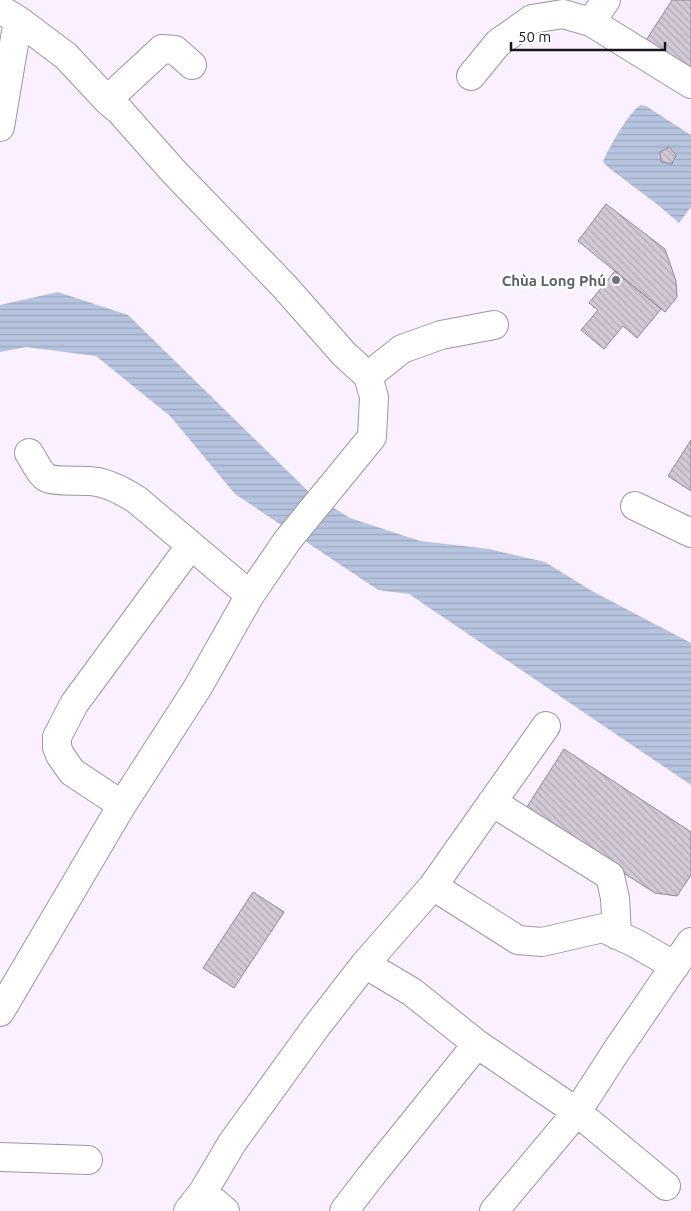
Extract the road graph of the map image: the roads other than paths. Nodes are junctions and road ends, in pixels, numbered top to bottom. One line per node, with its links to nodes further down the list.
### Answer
1 (606, 0): 3 (street)
2 (9, 15): 7 (street); 8 (street)
3 (591, 22): 5 (street); 6 (street)
4 (192, 65): 7 (street)
5 (471, 76)
6 (691, 84)
7 (107, 100): 10 (street)
8 (0, 127)
9 (494, 325): 10 (street)
10 (368, 376): 15 (street)
11 (29, 453): 14 (street)
12 (635, 506): 13 (street)
13 (691, 533)
14 (191, 545): 15 (street); 18 (street)
15 (250, 596): 18 (street)
16 (546, 726): 17 (street)
17 (492, 802): 19 (street); 20 (street)
18 (122, 804): 24 (street)
19 (433, 886): 20 (street); 22 (street)
20 (617, 935): 23 (street)
21 (691, 942): 23 (street)
22 (365, 964): 25 (street); 30 (street)
23 (675, 966): 26 (street)
24 (1, 1008)
25 (477, 1044): 26 (street); 32 (street)
26 (577, 1112): 29 (street); 33 (street)
27 (0, 1157): 28 (street)
28 (88, 1160)
29 (666, 1186)
30 (195, 1201): 31 (street)
31 (225, 1211)
32 (344, 1211)
33 (494, 1211)

